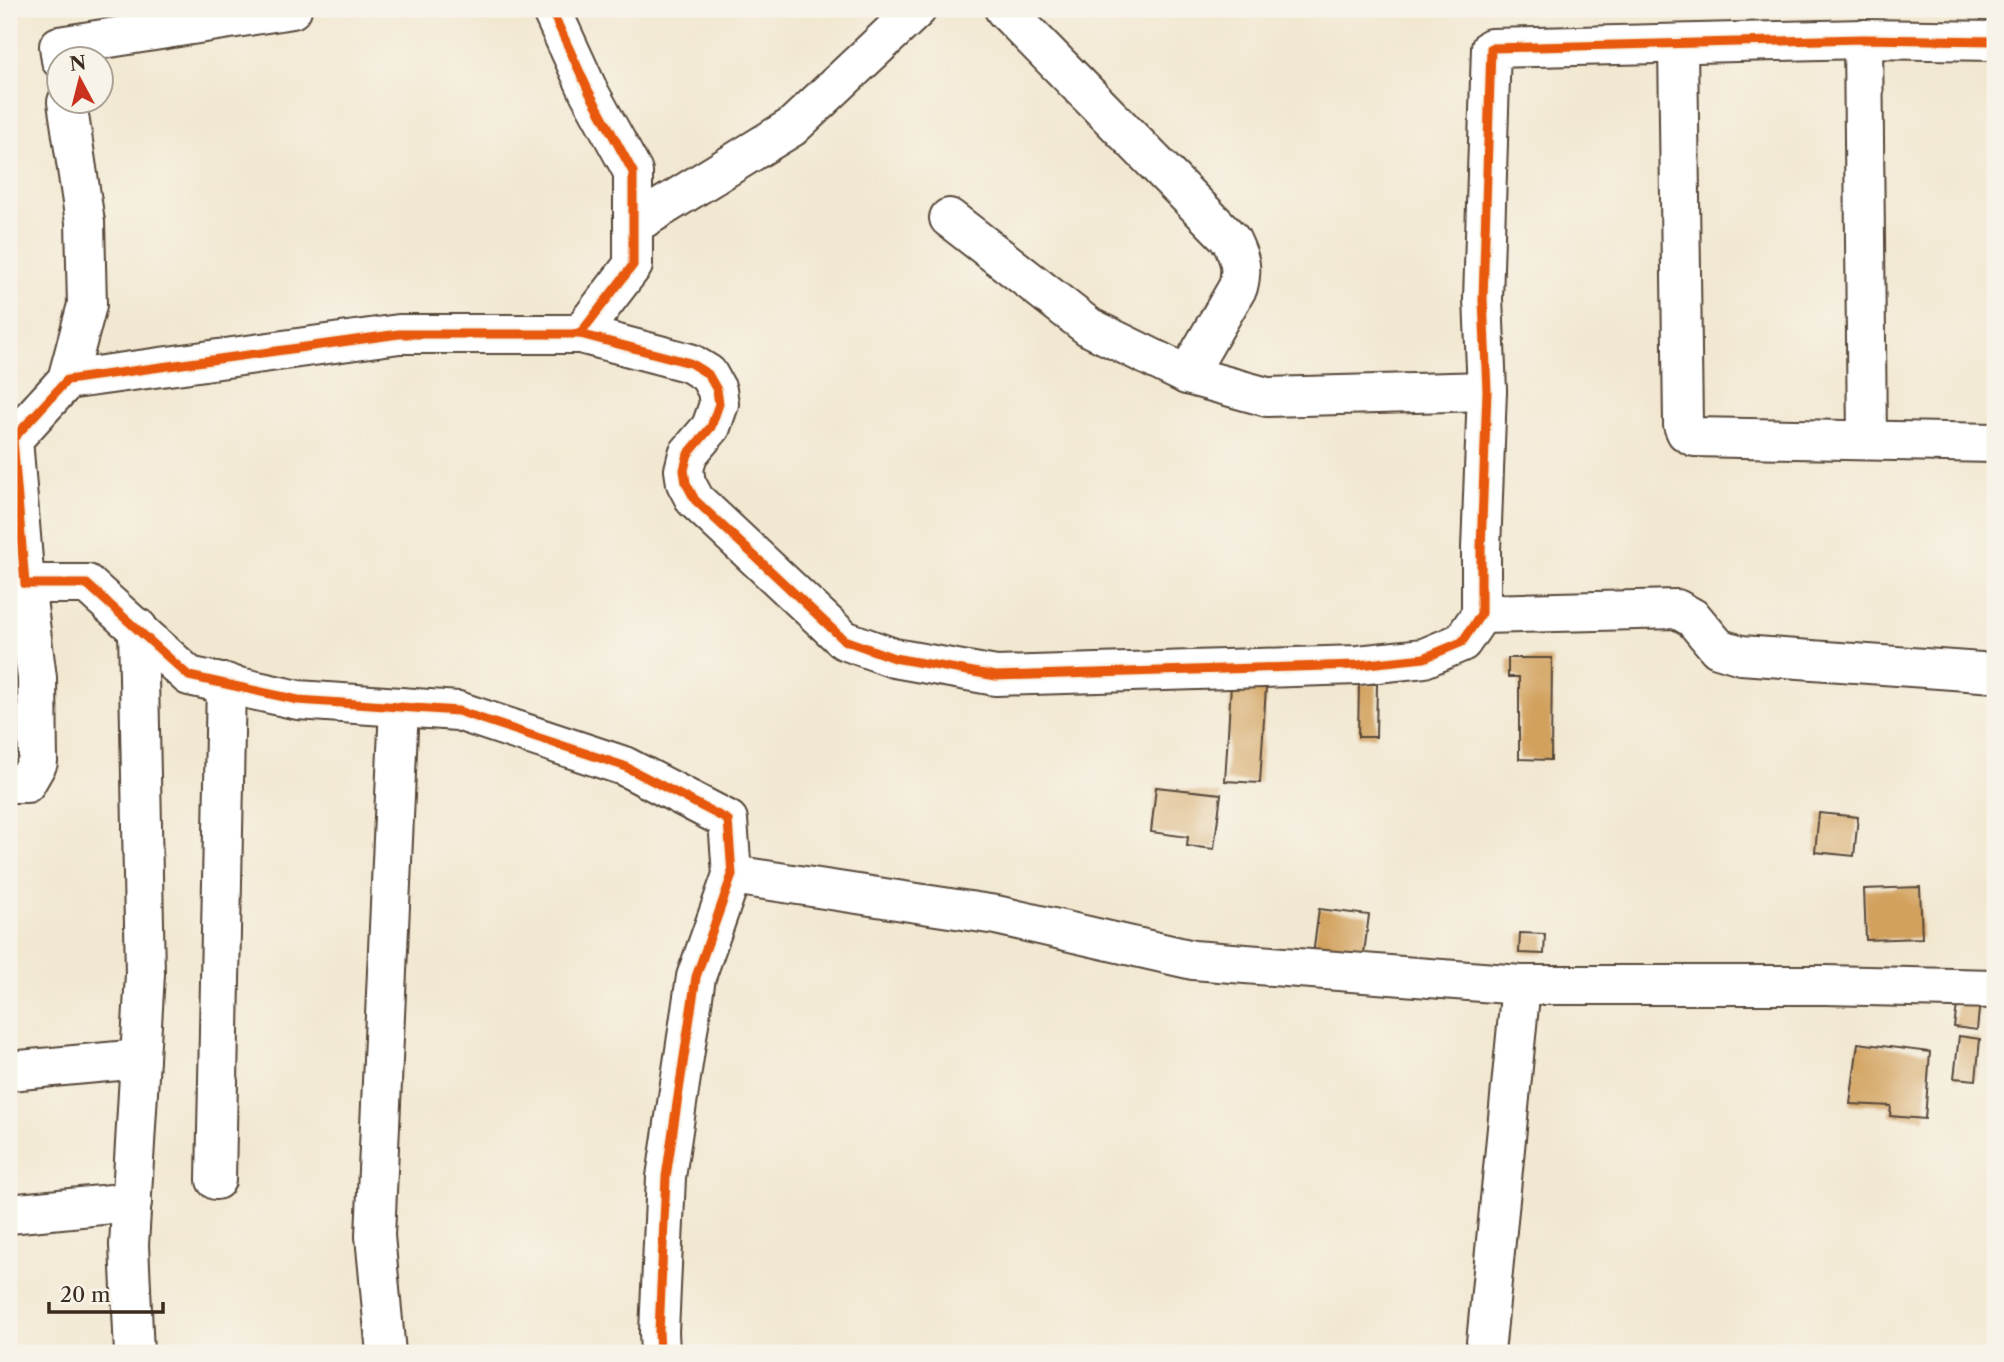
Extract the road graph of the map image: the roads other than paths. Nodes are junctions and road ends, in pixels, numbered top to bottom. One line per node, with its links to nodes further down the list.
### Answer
1 (292, 9): 5 (street)
2 (551, 9): 13 (street)
3 (917, 9): 13 (street)
4 (1004, 9): 15 (street)
5 (178, 18): 10 (street)
6 (1933, 24): 7 (street); 8 (street)
7 (1863, 39): 9 (street); 19 (street)
8 (1995, 41)
9 (1678, 45): 17 (street); 19 (street)
10 (59, 46)
11 (69, 116): 16 (street)
12 (949, 218): 15 (street)
13 (633, 225): 14 (street)
14 (580, 334): 16 (street); 22 (street)
15 (1187, 375): 17 (street)
16 (67, 380): 18 (street)
17 (1487, 391): 22 (street)
18 (11, 439): 21 (street)
19 (1867, 439): 20 (street)
20 (1995, 443)
21 (25, 584): 23 (street); 25 (street)
22 (1481, 614): 24 (street)
23 (138, 628): 26 (street); 32 (street)
24 (1995, 673)
25 (23, 678): 28 (street)
26 (226, 683): 27 (street); 34 (street)
27 (398, 707): 29 (street); 38 (street)
28 (9, 783)
29 (733, 875): 30 (street); 39 (street)
30 (1521, 985): 31 (street); 40 (street)
31 (1995, 989)
32 (140, 1059): 33 (street); 35 (street)
33 (9, 1071)
34 (216, 1180)
35 (132, 1202): 36 (street); 37 (street)
36 (9, 1214)
37 (134, 1353)
38 (386, 1353)
39 (660, 1353)
40 (1485, 1353)

